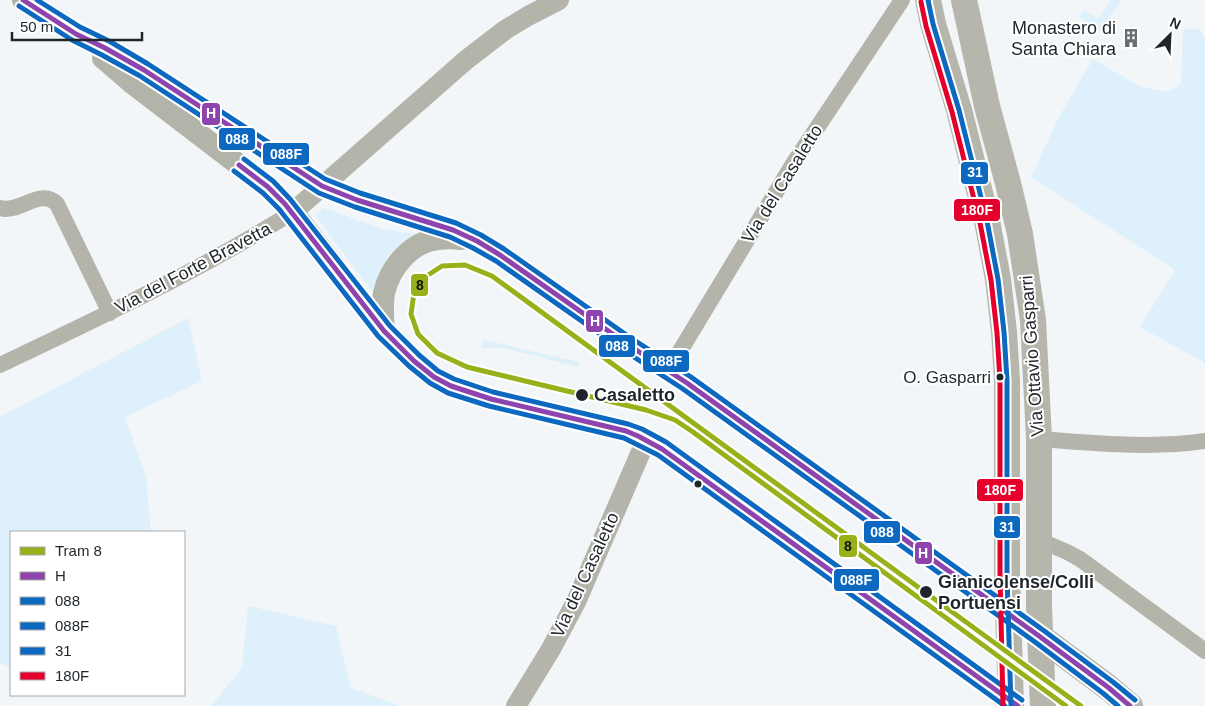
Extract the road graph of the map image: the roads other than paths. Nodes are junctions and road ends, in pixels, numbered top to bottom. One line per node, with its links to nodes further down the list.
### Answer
1 (23, 0): 6 (main road)
2 (559, 0): 7 (street, Via del Forte Bravetta)
3 (902, 0): 14 (street, Via del Casaletto)
4 (930, 12): 19 (main road, Via Ottavio Gasparri)
5 (966, 12): 15 (main road, Via Ottavio Gasparri)
6 (76, 34): 7 (main road); 9 (main road)
7 (322, 186): 9 (street, Via del Forte Bravetta); 10 (main road)
8 (0, 208): 11 (street)
9 (293, 212): 11 (street, Via del Forte Bravetta); 12 (main road)
10 (477, 241): 12 (main road); 14 (main road)
11 (110, 313): 13 (street, Via del Forte Bravetta)
12 (384, 331): 16 (main road)
13 (0, 365)
14 (668, 371): 19 (main road)
15 (1039, 439): 17 (street); 18 (main road, Via Ottavio Gasparri)
16 (646, 440): 22 (main road); 23 (street, Via del Casaletto)
17 (1205, 441)
18 (1039, 540): 20 (main road, Via Ottavio Gasparri); 21 (street)
19 (1008, 614): 20 (main road); 22 (main road, Via Ottavio Gasparri)
20 (1039, 636): 24 (main road, Via Ottavio Gasparri); 25 (main road)
21 (1205, 651)
22 (1013, 704)
23 (516, 706)
24 (1043, 706)
25 (1130, 706)

